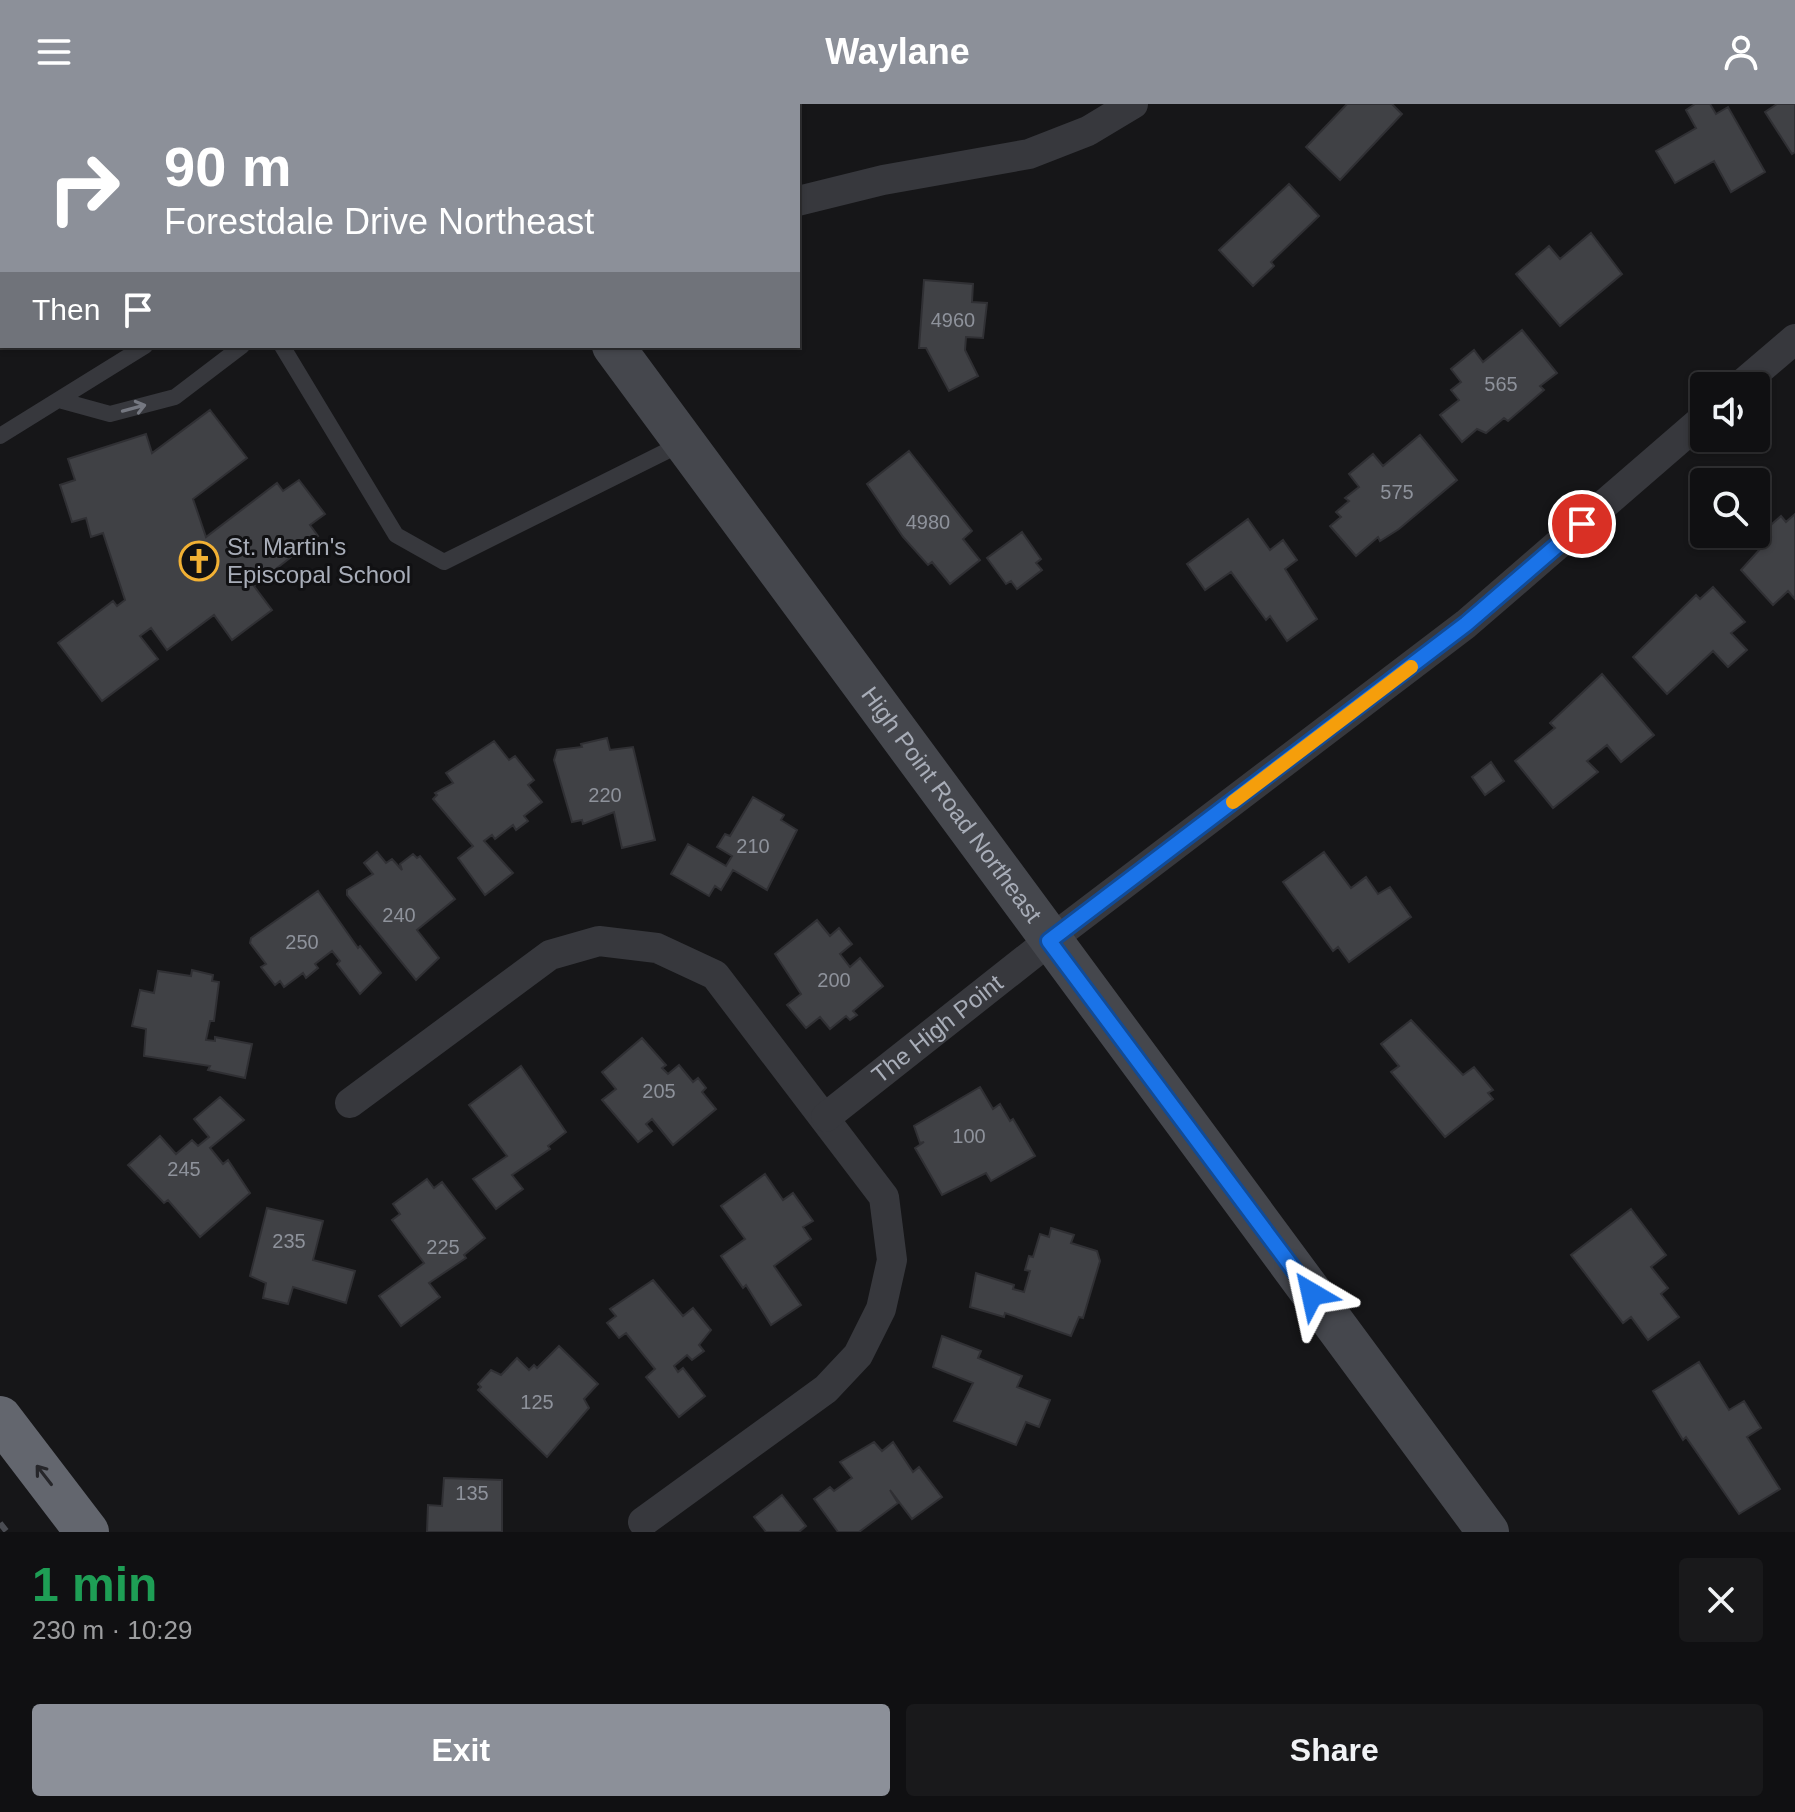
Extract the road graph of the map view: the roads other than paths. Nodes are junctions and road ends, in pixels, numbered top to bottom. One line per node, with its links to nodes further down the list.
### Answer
1 (1133, 104): 2 (street)
2 (800, 201)
3 (1795, 339): 8 (street)
4 (142, 348): 9 (lane)
5 (239, 348): 9 (lane, one-way to 5)
6 (283, 348): 12 (lane)
7 (614, 348): 12 (street, High Point Road Northeast)
8 (1756, 372)
9 (59, 400): 11 (lane)
10 (1690, 430): 13 (street, The High Point)
11 (0, 436)
12 (684, 443): 13 (street, High Point Road Northeast)
13 (1049, 941): 15 (street, The High Point); 19 (street, High Point Road Northeast)
14 (350, 1103): 15 (street)
15 (826, 1117): 17 (street)
16 (0, 1418): 18 (highway, one-way to 16)
17 (643, 1522)
18 (87, 1532)
19 (1488, 1532)

